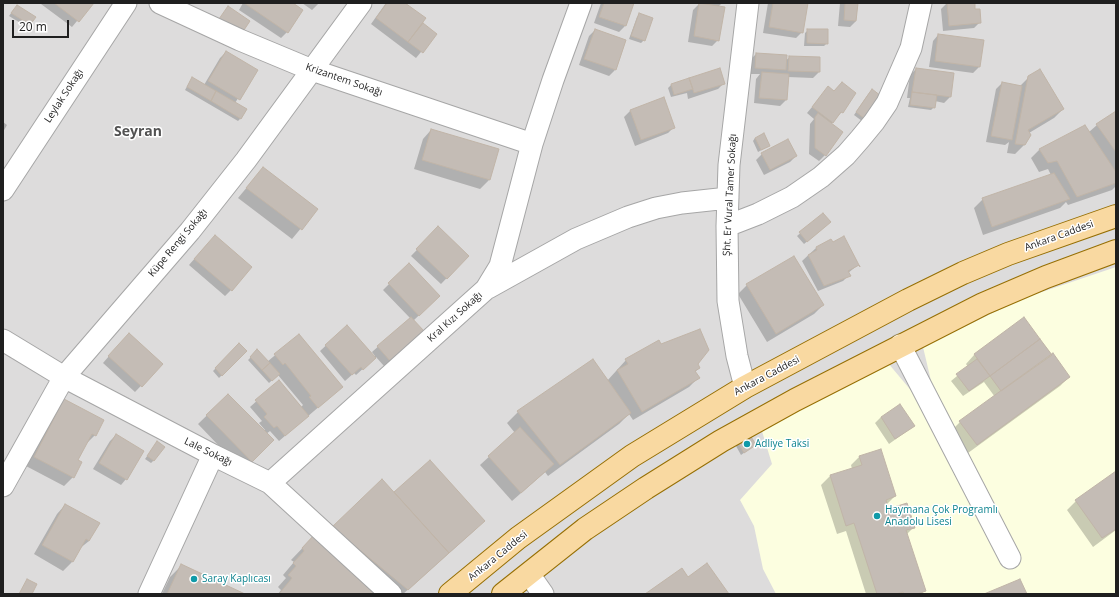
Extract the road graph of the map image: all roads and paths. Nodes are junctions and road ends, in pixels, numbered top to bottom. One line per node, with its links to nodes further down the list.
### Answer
1 (126, 3): 9 (street, Leylak Sokağı)
2 (160, 3): 7 (street, Krizantem Sokağı)
3 (361, 3): 7 (street, Küpe Rengi Sokağı)
4 (581, 3): 8 (street, Kral Kızı Sokağı)
5 (748, 3): 10 (street, Şht. Er Vural Tamer Sokağı)
6 (921, 3): 12 (street)
7 (312, 70): 8 (street, Krizantem Sokağı); 17 (street, Küpe Rengi Sokağı)
8 (532, 144): 14 (street, Kral Kızı Sokağı)
9 (3, 190)
10 (728, 198): 12 (street, Şht. Er Vural Tamer Sokağı); 14 (street)
11 (1116, 216): 18 (main road, Ankara Caddesi)
12 (726, 226): 18 (street, Şht. Er Vural Tamer Sokağı)
13 (1116, 251): 16 (main road)
14 (486, 289): 20 (street, Kral Kızı Sokağı)
15 (3, 340): 17 (street, Lale Sokağı)
16 (900, 345): 22 (street); 23 (main road)
17 (64, 377): 19 (street, Lale Sokağı); 21 (street, Küpe Rengi Sokağı)
18 (745, 387): 26 (main road, Ankara Caddesi)
19 (213, 455): 20 (street, Lale Sokağı); 24 (street)
20 (270, 483): 25 (street, Lale Sokağı)
21 (3, 486)
22 (1010, 558)
23 (529, 574): 27 (main road); 28 (street)
24 (149, 594)
25 (391, 594)
26 (450, 594)
27 (503, 594)
28 (543, 594)

